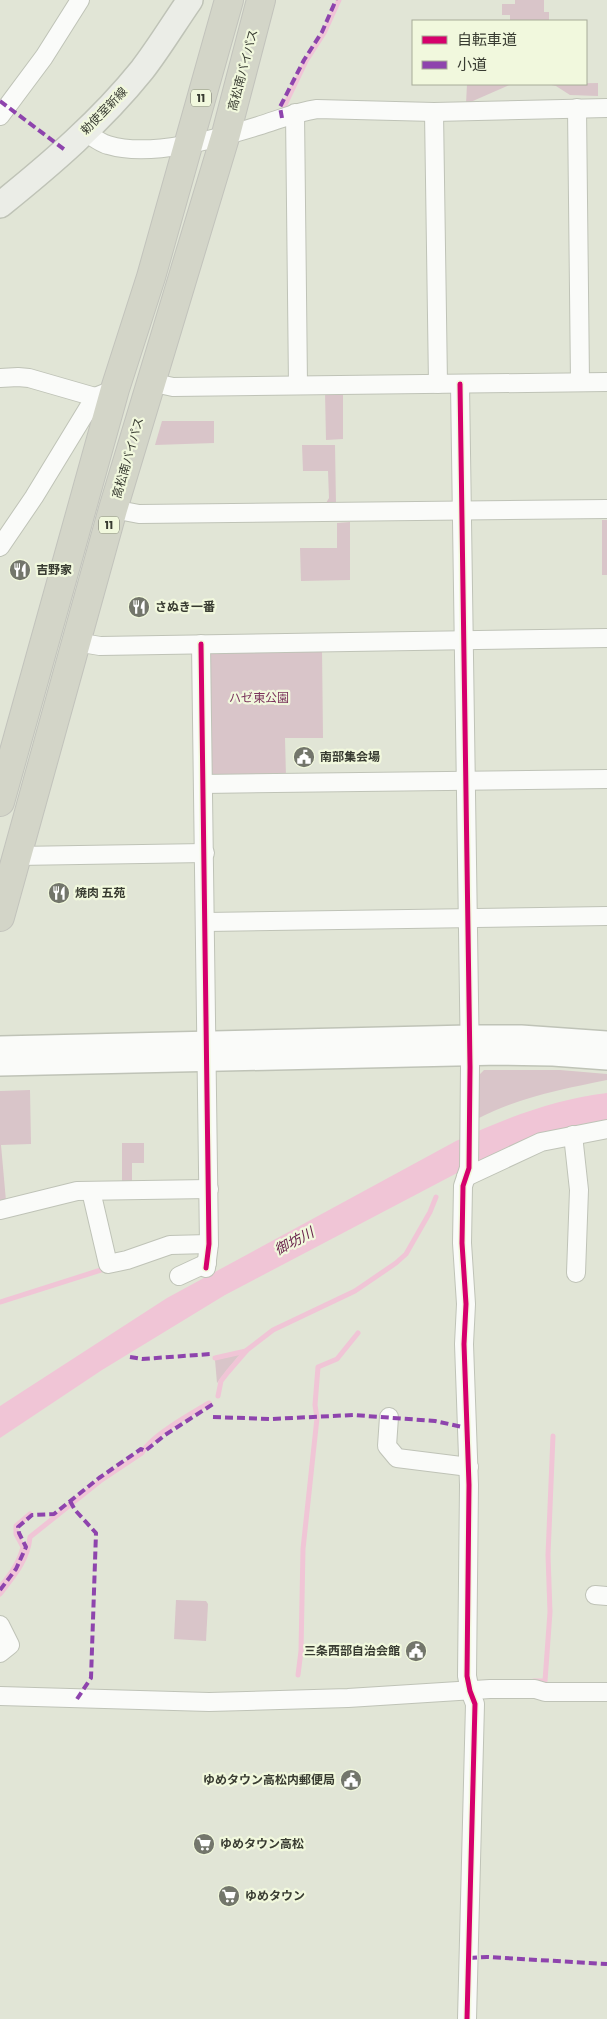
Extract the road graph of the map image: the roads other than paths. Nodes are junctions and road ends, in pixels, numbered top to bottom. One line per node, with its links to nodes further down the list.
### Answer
1 (80, 0): 9 (street)
2 (190, 0): 10 (main road, 勅使室新線)
3 (229, 0): 12 (highway, 11)
4 (261, 0): 11 (highway, 高松南バイパス / 11)
5 (576, 108): 6 (street); 7 (street); 16 (street)
6 (607, 108)
7 (434, 112): 8 (street); 18 (street)
8 (295, 113): 11 (street); 20 (street)
9 (0, 116)
10 (84, 132): 12 (street); 13 (main road, 勅使室新線)
11 (226, 134): 12 (street); 15 (highway, 高松南バイパス / 11)
12 (188, 144): 21 (highway, 11)
13 (0, 205)
14 (0, 378): 21 (street)
15 (150, 382): 20 (street); 23 (highway, 高松南バイパス / 11)
16 (580, 382): 17 (street); 19 (street)
17 (607, 382)
18 (438, 384): 19 (street); 20 (street)
19 (460, 384): 24 (street)
20 (298, 385)
21 (105, 393): 25 (street); 33 (highway, 11)
22 (607, 508): 24 (street)
23 (113, 510): 24 (street); 28 (highway, 高松南バイパス / 11)
24 (462, 510): 27 (street)
25 (0, 548)
26 (607, 638): 27 (street)
27 (464, 640): 29 (street); 31 (street)
28 (76, 642): 29 (street); 35 (highway, 高松南バイパス / 11)
29 (201, 644): 32 (street)
30 (607, 779): 31 (street)
31 (466, 781): 32 (street); 38 (street)
32 (203, 784): 34 (street)
33 (0, 802)
34 (205, 853): 35 (street); 39 (street)
35 (17, 856): 37 (highway, 高松南バイパス / 11)
36 (607, 916): 38 (street)
37 (0, 917)
38 (468, 918): 39 (street); 41 (street)
39 (206, 922): 43 (street)
40 (607, 1042): 41 (street)
41 (470, 1046): 43 (street); 44 (street); 48 (street)
42 (0, 1047): 43 (street)
43 (207, 1051): 45 (street); 49 (street)
44 (607, 1059)
45 (0, 1065)
46 (607, 1129): 47 (street)
47 (573, 1135): 48 (street); 53 (street)
48 (467, 1172): 56 (street)
49 (209, 1189): 50 (street); 52 (street)
50 (91, 1191): 51 (street); 52 (street)
51 (0, 1210)
52 (210, 1244): 54 (street)
53 (576, 1273)
54 (179, 1276)
55 (389, 1417): 56 (street)
56 (469, 1466): 59 (street)
57 (0, 1625): 58 (street)
58 (0, 1653)
59 (470, 1691): 60 (street); 61 (street); 62 (street)
60 (607, 1692)
61 (0, 1696)
62 (467, 2019)

